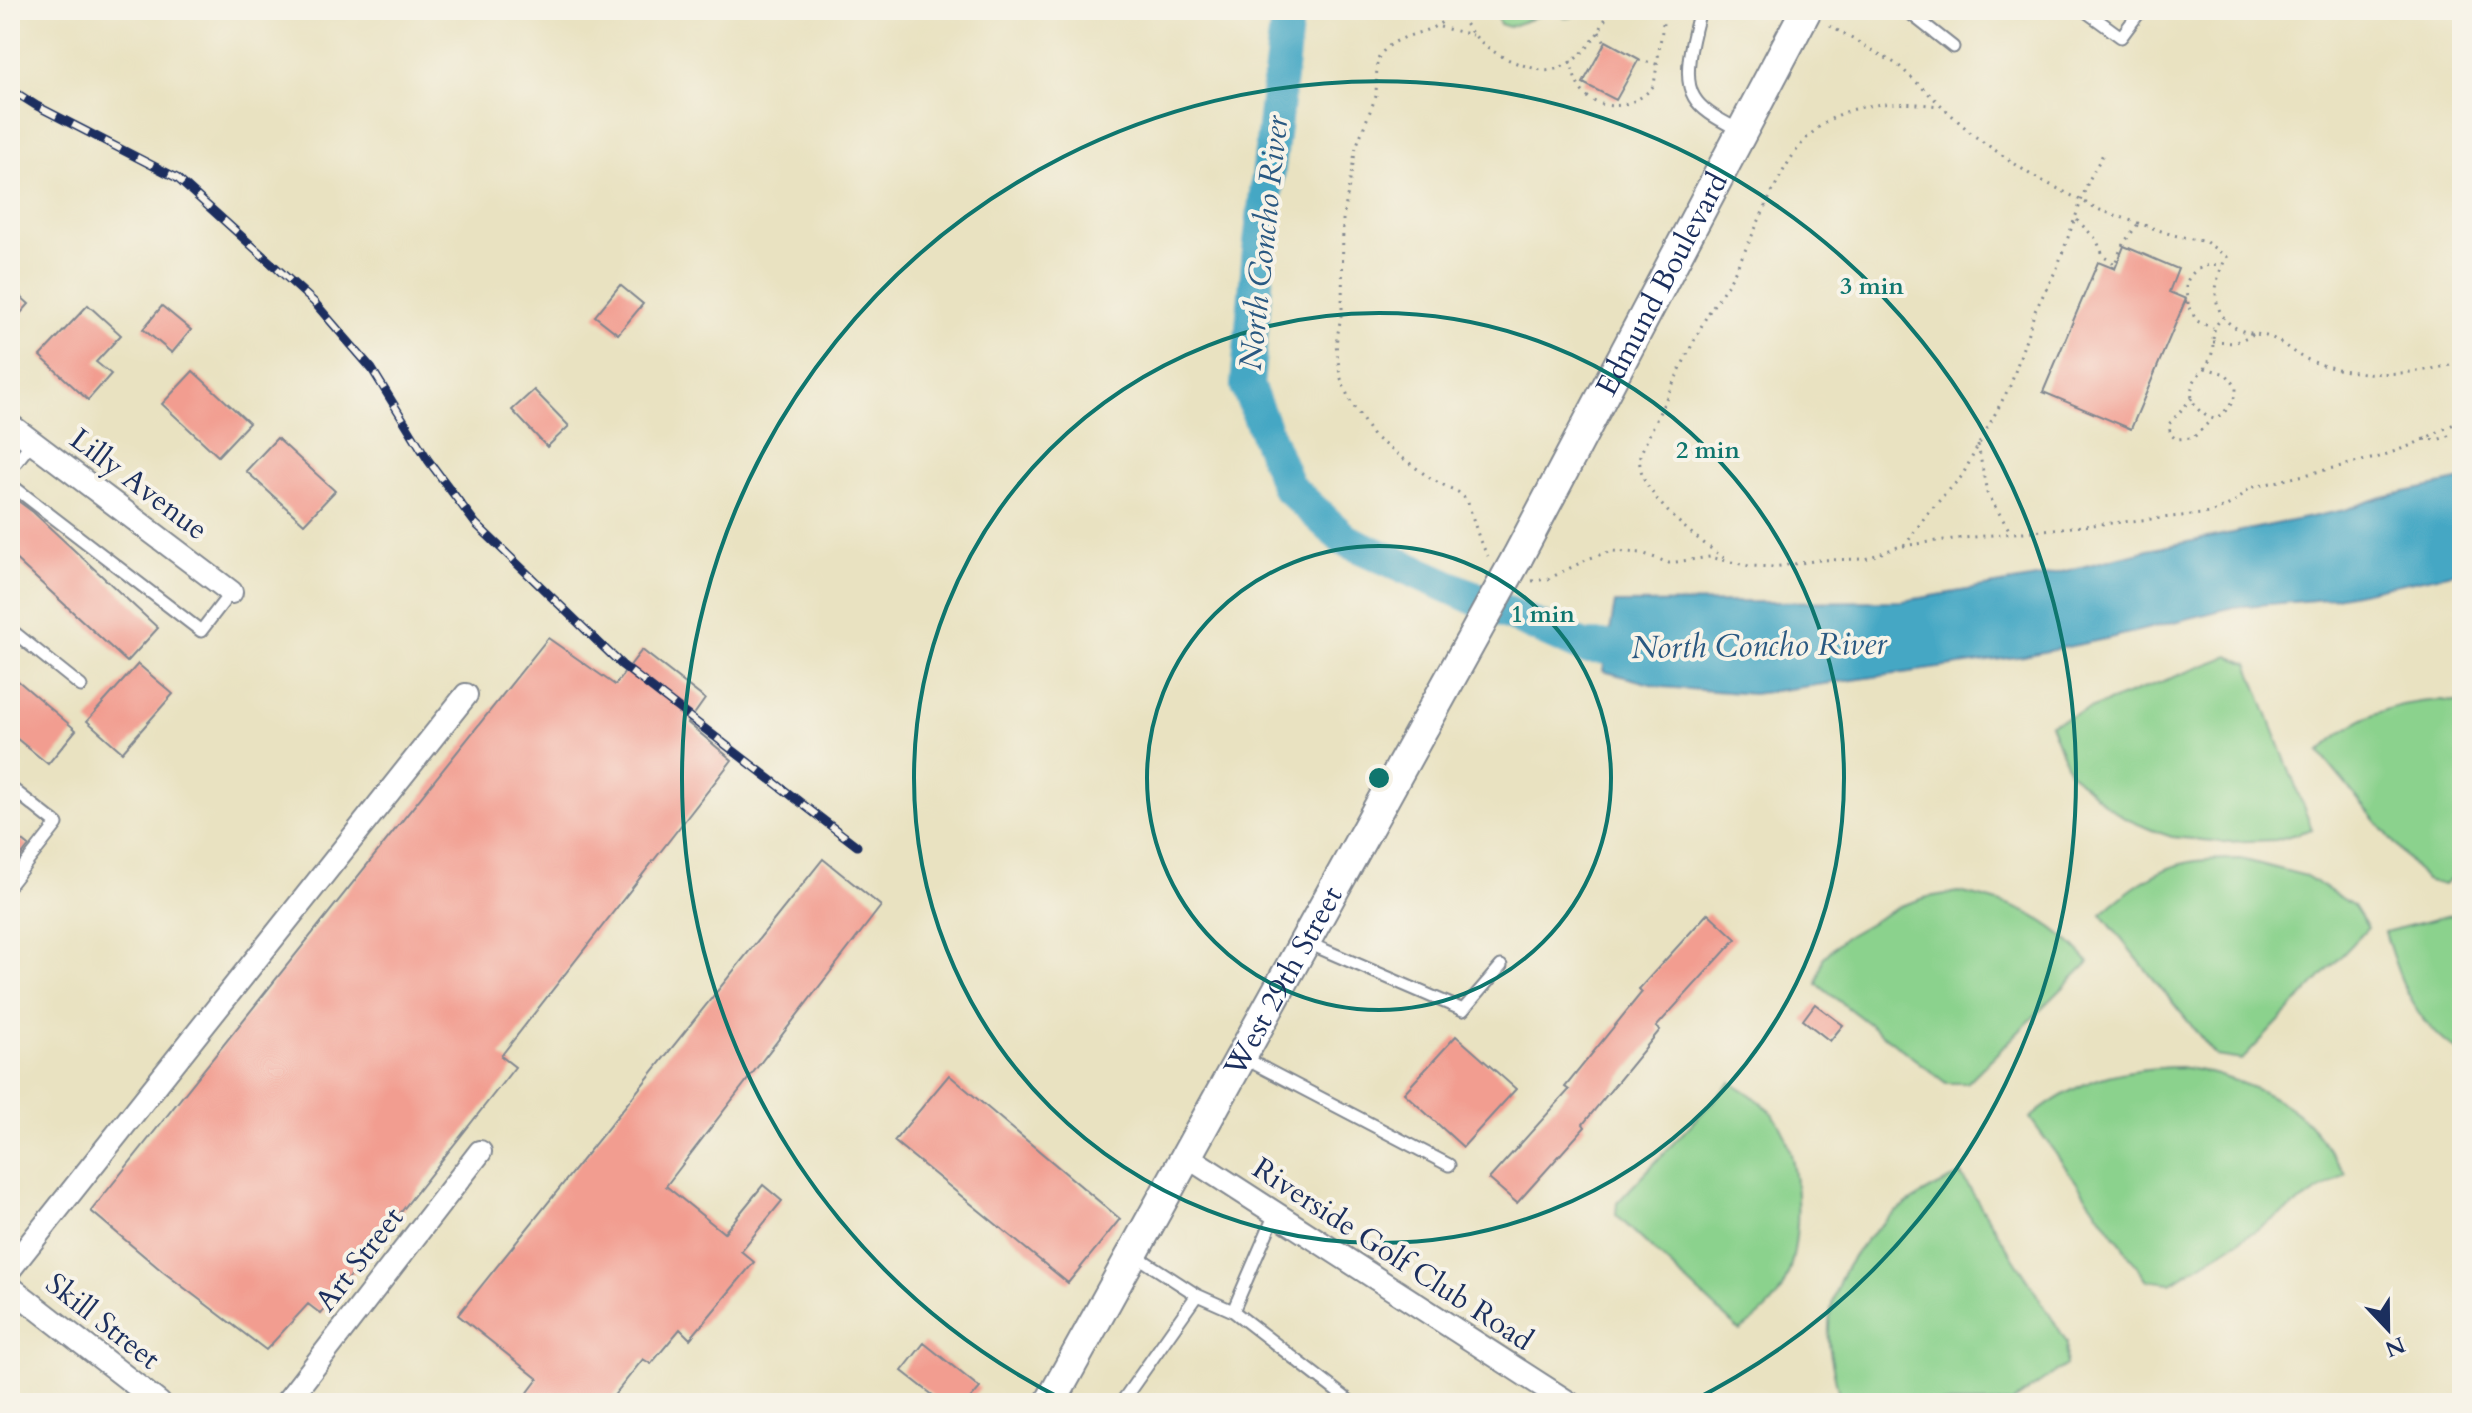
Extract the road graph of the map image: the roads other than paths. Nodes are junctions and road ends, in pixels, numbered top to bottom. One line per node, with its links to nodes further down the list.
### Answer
1 (1700, 10): 7 (lane)
2 (1906, 10): 6 (lane)
3 (2084, 10): 4 (lane)
4 (2141, 10)
5 (1818, 18): 7 (main road, Edmund Boulevard)
6 (1953, 47)
7 (1742, 132): 12 (main road, Edmund Boulevard)
8 (10, 425): 9 (street, Lilly Avenue)
9 (32, 442): 10 (lane); 13 (street, Lilly Avenue)
10 (10, 470)
11 (10, 484): 13 (lane)
12 (1511, 565): 19 (main road, West 29th Street, bridge)
13 (231, 592)
14 (10, 629): 15 (lane)
15 (81, 686)
16 (466, 695): 27 (street)
17 (10, 787): 18 (lane)
18 (10, 884)
19 (1304, 941): 20 (lane); 21 (main road, West 29th Street)
20 (1501, 966)
21 (1240, 1056): 23 (main road, West 29th Street); 24 (lane)
22 (480, 1152): 32 (street, Art Street)
23 (1185, 1155): 25 (street, Riverside Golf Club Road); 26 (main road, West 29th Street)
24 (1449, 1165)
25 (1275, 1214): 30 (lane); 36 (street, Riverside Golf Club Road)
26 (1132, 1253): 29 (lane); 33 (main road, West 29th Street)
27 (10, 1269)
28 (10, 1287): 31 (street, Skill Street)
29 (1197, 1295): 30 (lane); 34 (lane)
30 (1233, 1311): 35 (lane)
31 (159, 1403)
32 (286, 1403)
33 (1050, 1403)
34 (1121, 1403)
35 (1352, 1403)
36 (1569, 1403)

